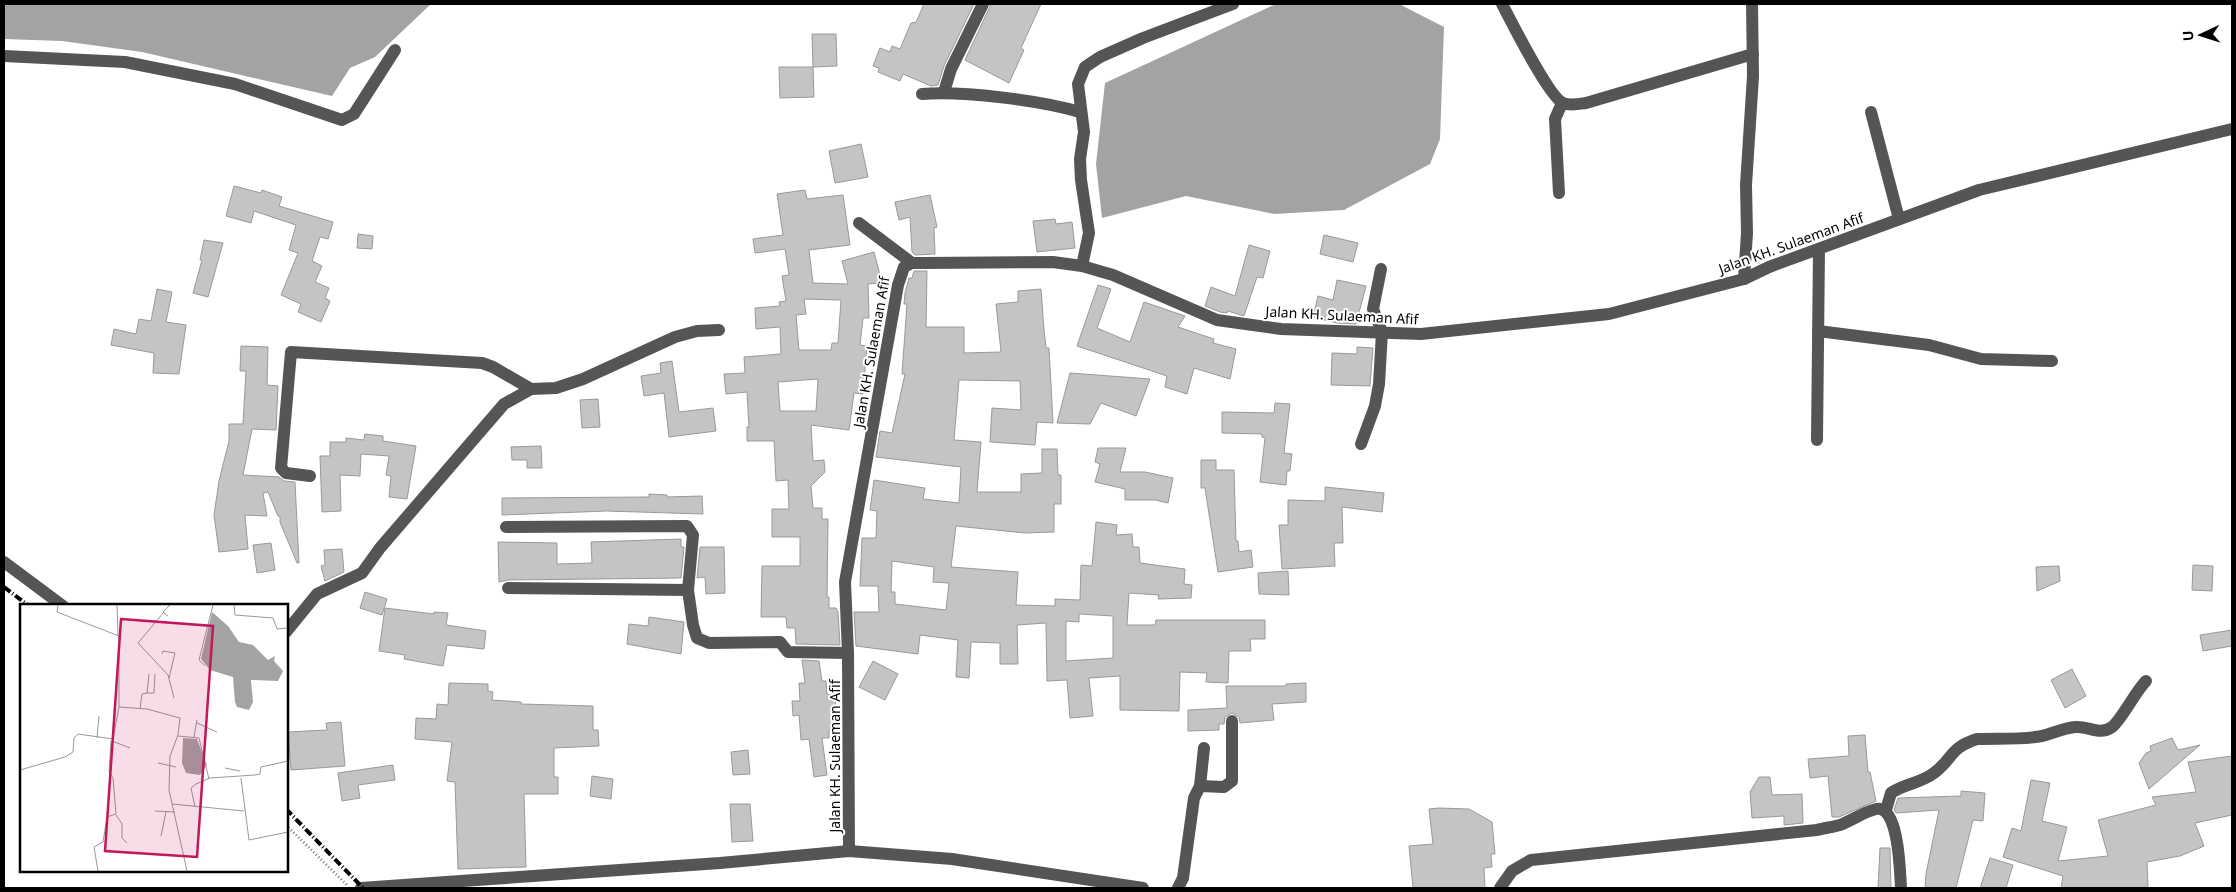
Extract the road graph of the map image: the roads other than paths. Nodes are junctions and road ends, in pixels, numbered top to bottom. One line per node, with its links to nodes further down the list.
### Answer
1 (983, 4): 8 (street)
2 (1233, 4): 11 (street)
3 (1502, 4): 10 (street)
4 (1752, 4): 6 (street)
5 (395, 50): 7 (street)
6 (1753, 54): 10 (street); 21 (street)
7 (4, 56)
8 (944, 92): 9 (street); 11 (street)
9 (922, 94)
10 (1562, 103): 14 (street)
11 (1080, 112): 19 (street)
12 (1871, 112): 15 (street)
13 (2232, 129): 15 (street, Jalan KH. Sulaeman Afif)
14 (1559, 193)
15 (1899, 219): 17 (street, Jalan KH. Sulaeman Afif)
16 (858, 223): 18 (street)
17 (1819, 249): 21 (street, Jalan KH. Sulaeman Afif); 23 (street)
18 (912, 263): 19 (street, Jalan KH. Sulaeman Afif); 36 (street, Jalan KH. Sulaeman Afif)
19 (1082, 266): 24 (street, Jalan KH. Sulaeman Afif)
20 (1381, 269): 24 (street)
21 (1744, 279): 24 (street, Jalan KH. Sulaeman Afif)
22 (719, 330): 26 (street)
23 (1818, 331): 25 (street); 27 (street)
24 (1382, 332): 28 (street)
25 (2052, 361)
26 (531, 389): 29 (street); 35 (street)
27 (1817, 440)
28 (1361, 444)
29 (310, 476)
30 (506, 527): 33 (street)
31 (4, 562): 34 (street)
32 (508, 588): 33 (street)
33 (688, 590): 36 (street)
34 (60, 604)
35 (288, 630)
36 (848, 653): 42 (street, Jalan KH. Sulaeman Afif)
37 (2146, 681): 41 (street)
38 (1232, 721): 40 (street)
39 (1204, 748): 40 (street)
40 (1200, 786): 45 (street)
41 (1886, 810): 46 (street); 47 (street)
42 (849, 851): 43 (street); 44 (street)
43 (361, 888)
44 (1143, 888)
45 (1178, 888)
46 (1500, 888)
47 (1901, 888)

